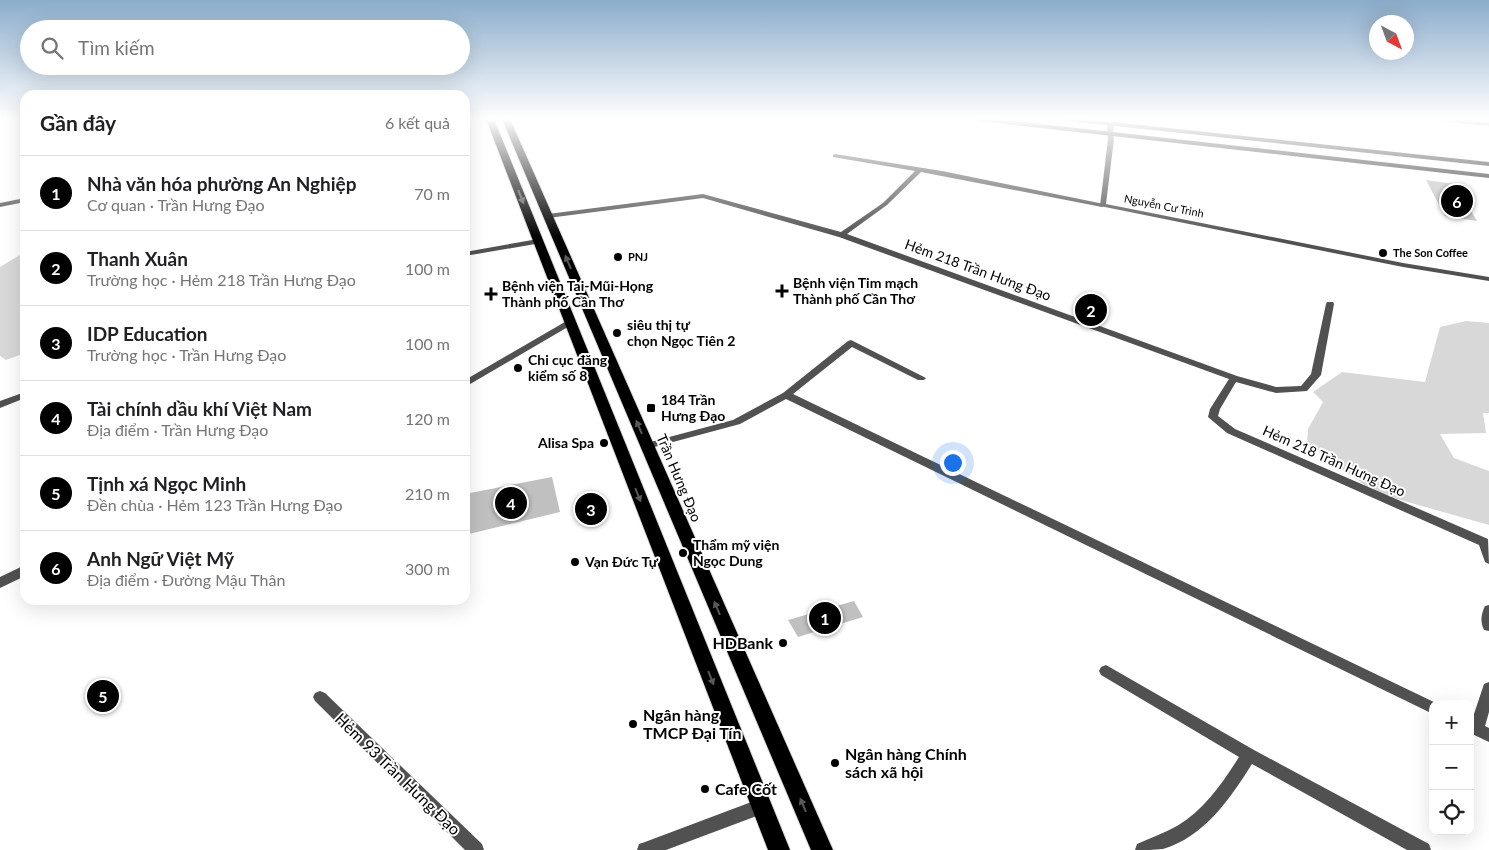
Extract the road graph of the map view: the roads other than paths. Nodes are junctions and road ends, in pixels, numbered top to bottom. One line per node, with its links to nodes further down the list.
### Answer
1 (506, 159): 15 (highway, one-way to 15)
2 (523, 159): 13 (highway, Trần Hưng Đạo)
3 (851, 159): 8 (street, Nguyễn Cư Trinh)
4 (1108, 159): 12 (street)
5 (1333, 159): 9 (main road)
6 (1442, 159): 7 (main road)
7 (1489, 164)
8 (919, 170): 12 (street, Nguyễn Cư Trinh); 14 (street)
9 (1489, 176)
10 (20, 201): 11 (street)
11 (0, 205)
12 (1102, 205): 17 (street, Nguyễn Cư Trinh)
13 (548, 216): 14 (street, Hẻm 218 Trần Hưng Đạo); 26 (highway, Trần Hưng Đạo, one-way to 13)
14 (842, 234): 21 (street, Hẻm 218 Trần Hưng Đạo)
15 (538, 241): 16 (street); 19 (highway)
16 (470, 253)
17 (1489, 279)
18 (1330, 304): 21 (street)
19 (570, 322): 22 (street); 38 (highway, one-way to 38)
20 (921, 378): 23 (street)
21 (1234, 378): 27 (street, Hẻm 218 Trần Hưng Đạo)
22 (470, 381)
23 (786, 395): 26 (street); 35 (street)
24 (20, 397): 25 (street)
25 (0, 404)
26 (647, 446): 42 (highway, Trần Hưng Đạo, one-way to 26)
27 (1489, 560)
28 (20, 573): 29 (street)
29 (0, 583)
30 (1489, 610): 31 (street)
31 (1489, 626)
32 (1106, 671): 37 (street)
33 (1489, 688): 36 (street)
34 (320, 697): 39 (street, Hẻm 93 Trần Hưng Đạo)
35 (1429, 706)
36 (1479, 730)
37 (1249, 755): 43 (street); 44 (street)
38 (762, 806): 40 (street); 41 (highway)
39 (476, 850)
40 (645, 850)
41 (779, 850)
42 (822, 850)
43 (1143, 850)
44 (1423, 850)

